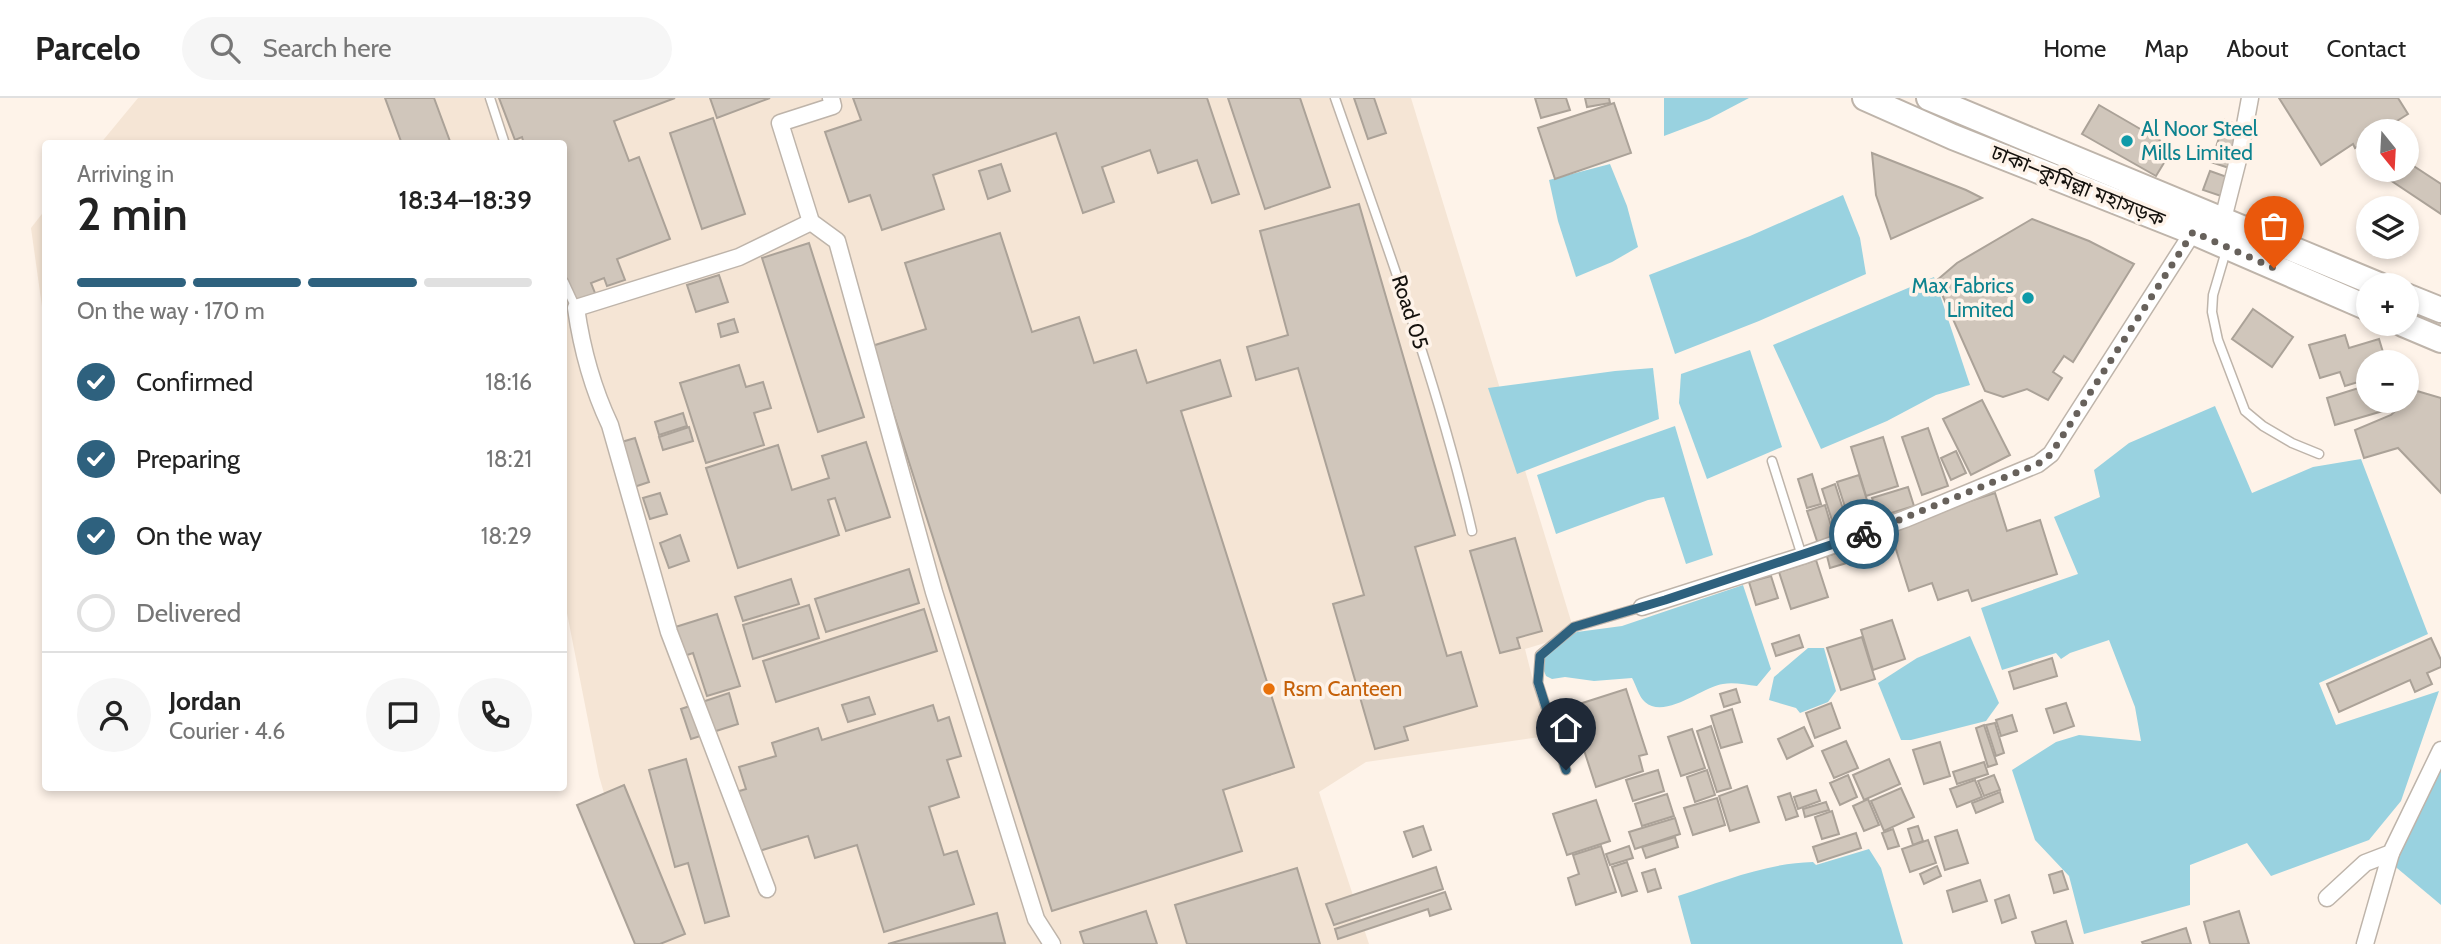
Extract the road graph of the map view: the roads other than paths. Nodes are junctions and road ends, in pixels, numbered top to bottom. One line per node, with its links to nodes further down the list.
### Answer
1 (490, 98): 7 (lane)
2 (831, 98): 9 (street)
3 (1335, 98): 22 (lane, Road 05)
4 (1864, 98): 10 (highway, ঢাকা–কুমিল্লা মহাসড়ক)
5 (1929, 98): 8 (highway, ঢাকা–কুমিল্লা মহাসড়ক)
6 (2250, 98): 8 (street)
7 (504, 140)
8 (2223, 219): 12 (highway, ঢাকা–কুমিল্লা মহাসড়ক)
9 (811, 222): 16 (street); 30 (street)
10 (2193, 232): 11 (highway, ঢাকা–কুমিল্লা মহাসড়ক); 23 (street)
11 (2227, 248): 15 (highway, ঢাকা–কুমিল্লা মহাসড়ক); 20 (lane)
12 (2356, 275)
13 (567, 288): 16 (lane)
14 (2419, 301): 17 (highway)
15 (2356, 304)
16 (576, 308): 28 (street)
17 (2441, 310)
18 (2419, 331): 19 (highway)
19 (2441, 340)
20 (2319, 454)
21 (1772, 461): 23 (lane)
22 (1472, 530)
23 (1802, 555): 24 (street)
24 (1642, 607): 26 (lane)
25 (2441, 750): 27 (street)
26 (1566, 770)
27 (2391, 853): 29 (street); 31 (street)
28 (767, 889)
29 (2326, 898)
30 (1052, 944)
31 (2365, 944)

